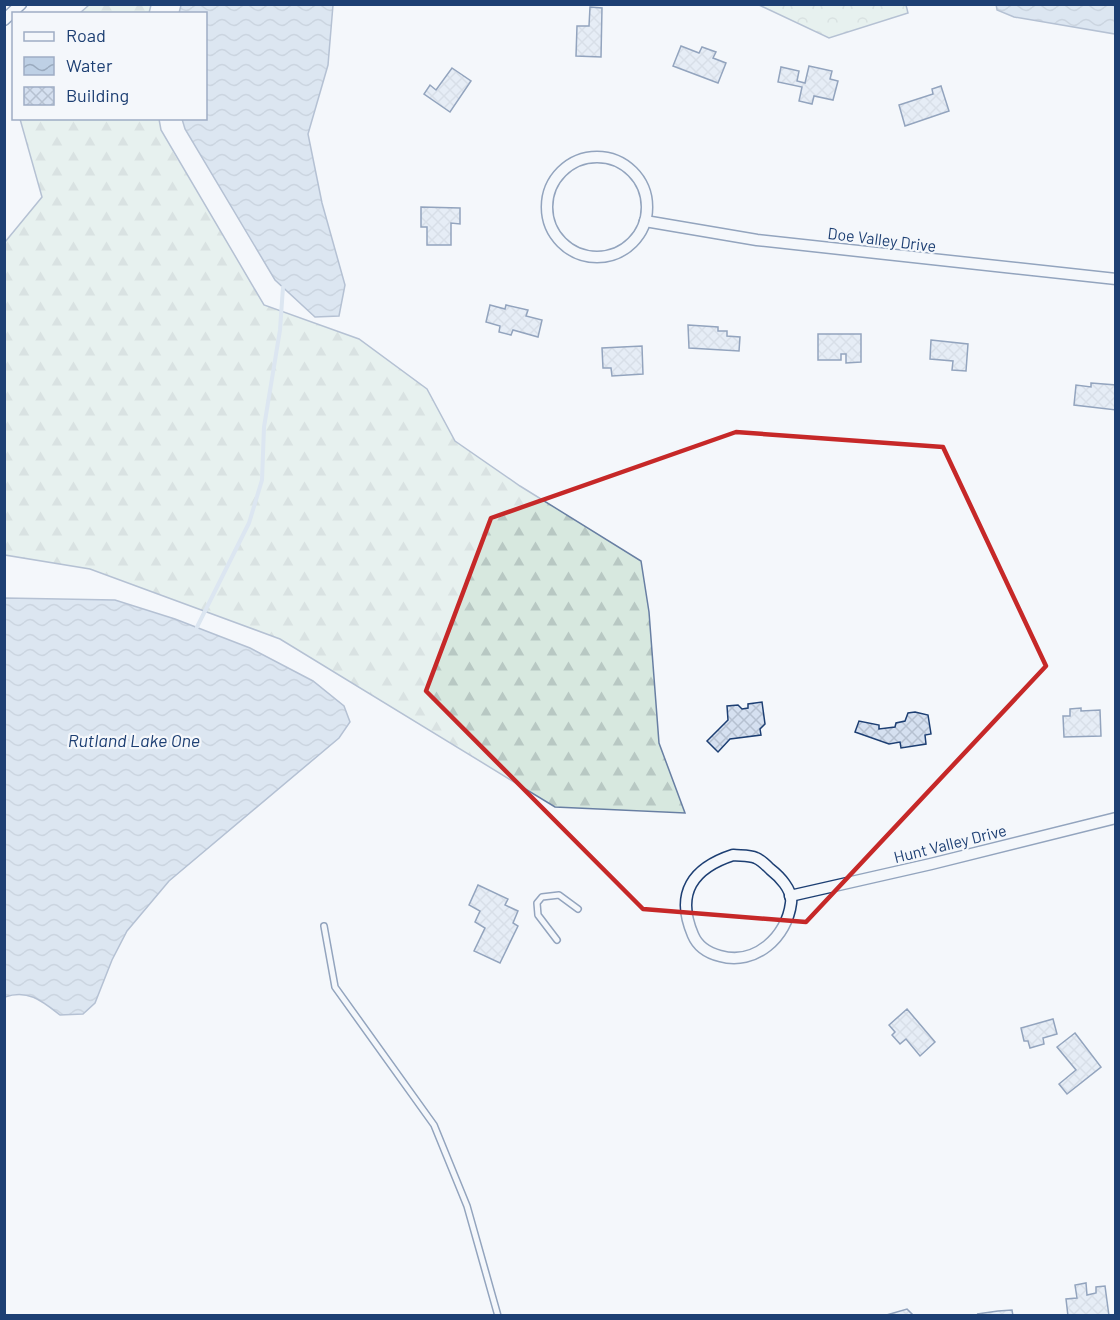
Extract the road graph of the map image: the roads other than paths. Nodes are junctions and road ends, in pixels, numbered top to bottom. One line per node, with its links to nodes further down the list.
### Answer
1 (645, 221): 1 (street); 2 (street, Doe Valley Drive)
2 (1116, 279)
3 (1116, 818): 4 (street, Hunt Valley Drive)
4 (790, 896): 4 (street)
5 (578, 909): 7 (lane)
6 (324, 926): 8 (lane)
7 (557, 940)
8 (498, 1316)

